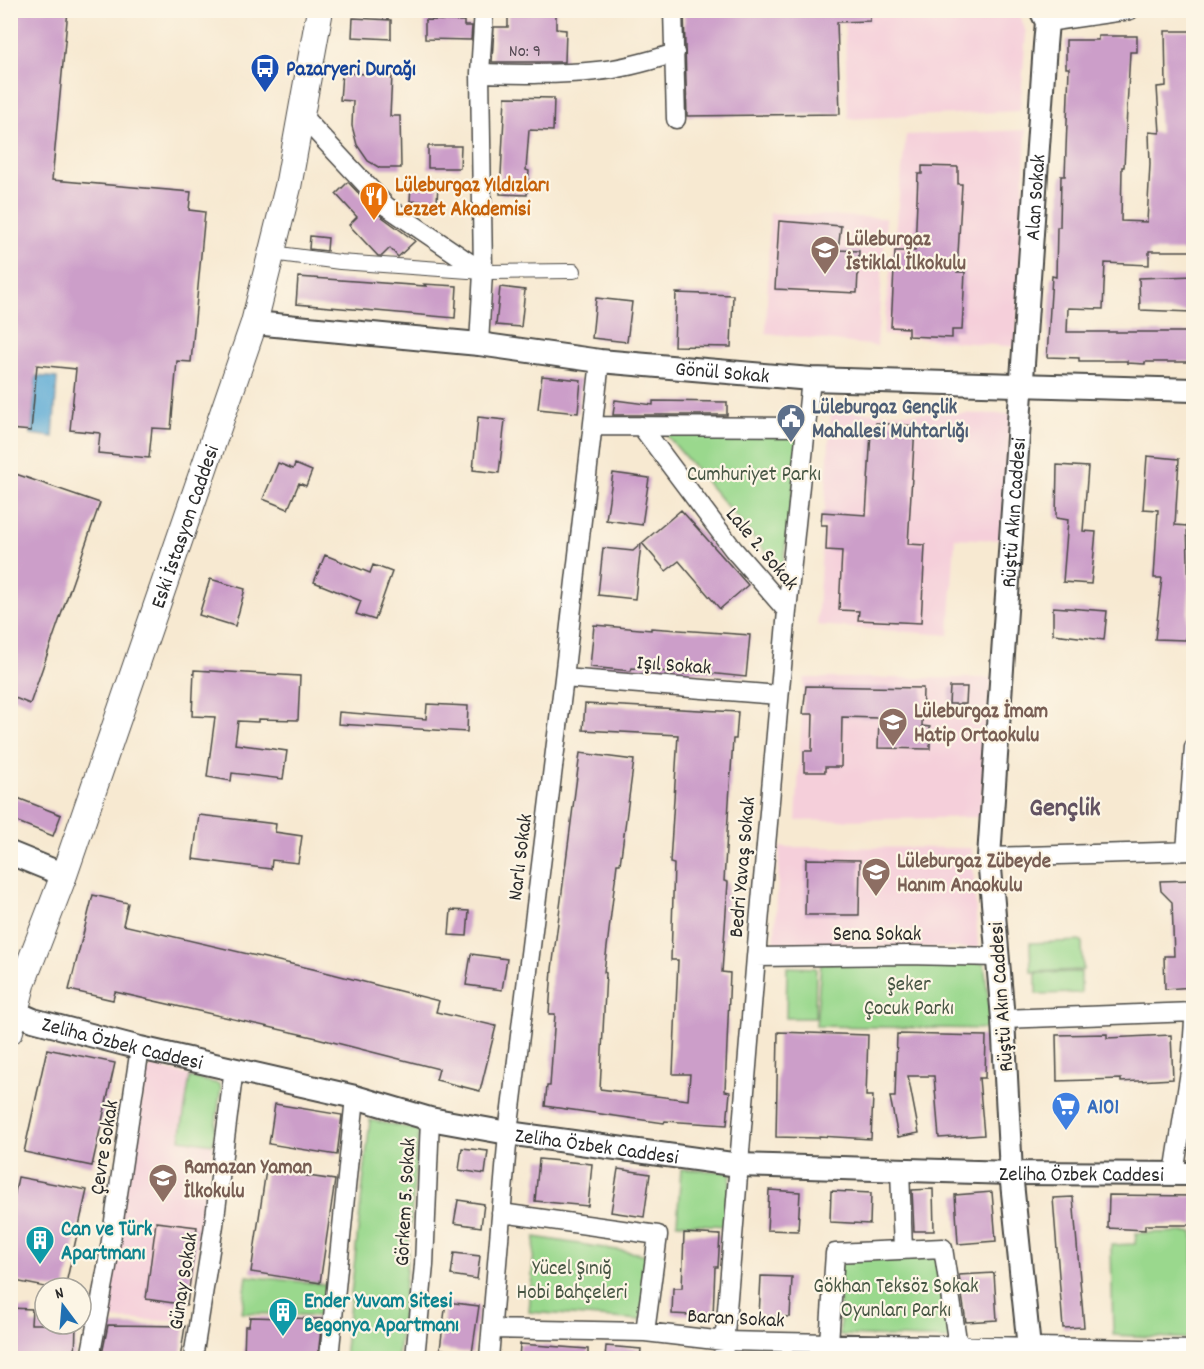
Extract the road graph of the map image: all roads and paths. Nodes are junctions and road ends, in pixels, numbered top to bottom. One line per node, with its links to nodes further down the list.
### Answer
1 (320, 10): 8 (main road, Eski İstasyon Caddesi)
2 (484, 10): 7 (street)
3 (673, 10): 6 (street)
4 (1130, 10): 5 (street)
5 (1044, 16): 17 (street, Alan Sokak)
6 (675, 54): 7 (street); 9 (street)
7 (480, 73): 12 (street)
8 (302, 116): 10 (main road, Eski İstasyon Caddesi); 12 (street)
9 (676, 119)
10 (272, 252): 12 (street); 13 (main road, Eski İstasyon Caddesi)
11 (574, 271): 12 (street)
12 (483, 272): 14 (street)
13 (254, 323): 14 (street, Gönül Sokak); 29 (main road, Eski İstasyon Caddesi)
14 (479, 344): 15 (street, Gönül Sokak)
15 (600, 361): 16 (street, Gönül Sokak); 19 (street, Narlı Sokak)
16 (811, 379): 17 (street, Gönül Sokak); 21 (street, Bedri Yavaş Sokak)
17 (1023, 384): 18 (street, Gönül Sokak); 28 (street, Rüştü Akın Caddesi)
18 (1194, 390)
19 (593, 426): 20 (street); 23 (street, Narlı Sokak)
20 (640, 426): 21 (street); 22 (street, Lale 2. Sokak)
21 (806, 427): 22 (street, Bedri Yavaş Sokak)
22 (787, 611): 24 (street, Bedri Yavaş Sokak)
23 (564, 678): 24 (street, Işıl Sokak); 40 (street, Narlı Sokak)
24 (779, 695): 30 (street, Bedri Yavaş Sokak)
25 (1194, 747): 26 (street)
26 (1190, 851): 28 (street)
27 (10, 854): 29 (street)
28 (989, 857): 31 (street, Rüştü Akın Caddesi)
29 (64, 875): 35 (main road, Eski İstasyon Caddesi)
30 (756, 957): 31 (street, Sena Sokak); 41 (street, Bedri Yavaş Sokak)
31 (998, 957): 33 (street, Rüştü Akın Caddesi)
32 (1194, 1012): 33 (street)
33 (1003, 1019): 43 (street, Rüştü Akın Caddesi)
34 (1194, 1021): 44 (street)
35 (13, 1022): 36 (street, Zeliha Özbek Caddesi)
36 (140, 1048): 37 (street, Zeliha Özbek Caddesi); 54 (street, Çevre Sokak)
37 (234, 1068): 38 (street, Zeliha Özbek Caddesi); 55 (street, Günay Sokak)
38 (355, 1097): 39 (street, Zeliha Özbek Caddesi); 56 (street)
39 (430, 1119): 40 (street, Zeliha Özbek Caddesi); 57 (street, Görkem 5. Sokak)
40 (508, 1133): 41 (street, Zeliha Özbek Caddesi); 45 (street, Narlı Sokak)
41 (738, 1165): 42 (street, Zeliha Özbek Caddesi); 51 (street, Bedri Yavaş Sokak)
42 (900, 1170): 43 (street, Zeliha Özbek Caddesi); 46 (street)
43 (1011, 1173): 44 (street, Zeliha Özbek Caddesi); 53 (street, Rüştü Akın Caddesi)
44 (1184, 1174)
45 (501, 1213): 47 (street, Narlı Sokak); 48 (street)
46 (903, 1250): 49 (street); 50 (street)
47 (492, 1329): 48 (street, Baran Sokak); 58 (street, Narlı Sokak)
48 (645, 1332): 51 (street, Baran Sokak)
49 (829, 1343): 50 (street, Baran Sokak); 51 (street, Baran Sokak)
50 (958, 1346): 53 (street, Baran Sokak)
51 (724, 1350)
52 (1194, 1350): 53 (street, Baran Sokak)
53 (1029, 1353)
54 (90, 1359)
55 (192, 1359)
56 (329, 1359)
57 (415, 1359)
58 (489, 1359)

